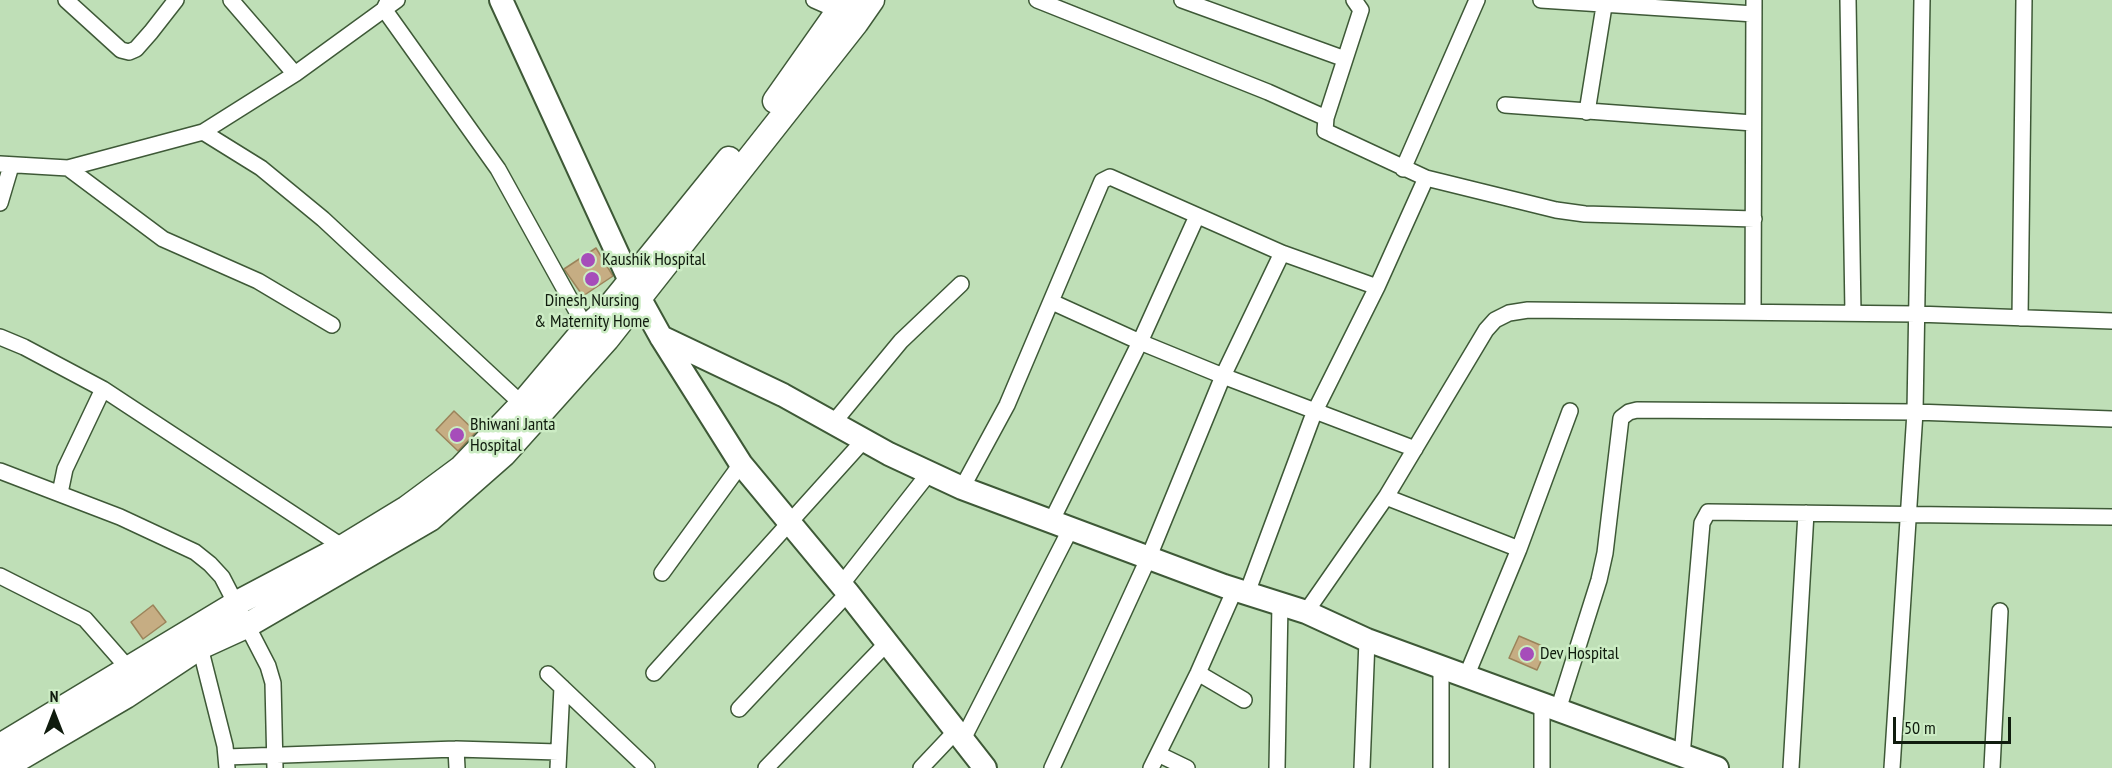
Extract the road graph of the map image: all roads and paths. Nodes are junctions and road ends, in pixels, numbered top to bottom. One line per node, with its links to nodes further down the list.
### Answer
1 (66, 0): 2 (street)
2 (176, 0)
3 (231, 0): 20 (street)
4 (501, 0): 36 (street)
5 (814, 0): 17 (street)
6 (872, 0): 36 (main road)
7 (1037, 0): 23 (street)
8 (1182, 0): 19 (street)
9 (1354, 0): 19 (street)
10 (1477, 0): 28 (street)
11 (1540, 0): 16 (street)
12 (1848, 0): 39 (street)
13 (1922, 0): 40 (street)
14 (2024, 0): 41 (street)
15 (390, 3): 20 (street); 44 (street)
16 (1605, 3): 18 (street); 22 (street)
17 (842, 5): 36 (main road)
18 (1754, 7): 24 (street)
19 (1345, 58): 23 (street)
20 (295, 74): 25 (street)
21 (1505, 105): 22 (street)
22 (1587, 112): 24 (street)
23 (1326, 118): 28 (street)
24 (1752, 123): 32 (street)
25 (203, 132): 27 (street); 50 (street)
26 (5, 165): 27 (street); 30 (street)
27 (68, 168): 43 (street)
28 (1403, 169): 29 (street)
29 (1426, 178): 32 (street); 35 (street)
30 (0, 202)
31 (1197, 216): 33 (street); 37 (street); 47 (street)
32 (1754, 219): 38 (street)
33 (1282, 252): 35 (street); 48 (street)
34 (961, 284): 55 (street)
35 (1377, 287): 53 (street)
36 (635, 290): 44 (main road); 46 (street); 80 (main road)
37 (1052, 302): 47 (street); 61 (street)
38 (1753, 312): 39 (street); 57 (street)
39 (1853, 314): 40 (street)
40 (1916, 314): 41 (street); 52 (street)
41 (2020, 318): 42 (street)
42 (2112, 321)
43 (332, 325)
44 (586, 328): 50 (main road)
45 (0, 337): 49 (street)
46 (661, 337): 55 (street); 58 (street)
47 (1140, 342): 48 (street); 68 (street)
48 (1223, 376): 53 (street); 71 (street)
49 (103, 389): 62 (street); 69 (street)
50 (522, 404): 69 (main road)
51 (1570, 411): 70 (street)
52 (1915, 412): 54 (street); 65 (street); 92 (street)
53 (1314, 413): 57 (street); 75 (street)
54 (2112, 419)
55 (834, 422): 56 (street)
56 (864, 440): 60 (street); 67 (street)
57 (1415, 449): 63 (street)
58 (741, 464): 67 (street); 72 (street)
59 (0, 471): 62 (street)
60 (929, 473): 61 (street); 74 (street)
61 (962, 488): 68 (street)
62 (60, 493): 76 (street)
63 (1386, 497): 70 (street); 79 (street)
64 (1806, 513): 65 (street); 99 (street); 118 (street)
65 (1908, 514): 66 (street); 119 (street)
66 (2112, 517)
67 (788, 521): 74 (street); 86 (street)
68 (1061, 524): 71 (street); 94 (street)
69 (343, 547): 76 (main road)
70 (1519, 549): 89 (street)
71 (1148, 559): 75 (street); 111 (street)
72 (662, 573)
73 (0, 576): 85 (street)
74 (845, 589): 82 (street); 93 (street)
75 (1241, 591): 77 (street); 87 (street)
76 (237, 603): 80 (street); 85 (main road)
77 (1280, 603): 79 (street); 113 (street)
78 (2000, 611): 120 (street)
79 (1306, 612): 81 (street)
80 (246, 626): 83 (main road); 101 (street)
81 (1367, 640): 84 (street); 114 (street)
82 (886, 644): 94 (street); 108 (street)
83 (200, 647): 102 (street); 103 (main road)
84 (1441, 666): 89 (street); 115 (street)
85 (128, 668): 95 (main road)
86 (654, 673)
87 (1198, 673): 91 (street); 100 (street)
88 (548, 674): 90 (street)
89 (1466, 677): 92 (street)
90 (562, 687): 97 (street); 98 (street)
91 (1245, 700)
92 (1550, 708): 99 (street); 116 (street)
93 (739, 709)
94 (959, 737): 109 (street); 110 (street)
95 (0, 746)
96 (456, 749): 98 (street); 101 (street); 104 (street)
97 (628, 751): 106 (street); 107 (street)
98 (558, 752): 105 (street)
99 (1682, 756): 117 (street)
100 (1154, 761): 112 (street)
101 (275, 762): 102 (street)
102 (227, 763)
103 (3, 768)
104 (457, 768)
105 (558, 768)
106 (630, 768)
107 (647, 768)
108 (766, 768)
109 (921, 768)
110 (985, 768)
111 (1052, 768)
112 (1187, 768)
113 (1277, 768)
114 (1362, 768)
115 (1441, 768)
116 (1542, 768)
117 (1717, 768)
118 (1791, 768)
119 (1892, 768)
120 (1992, 768)

